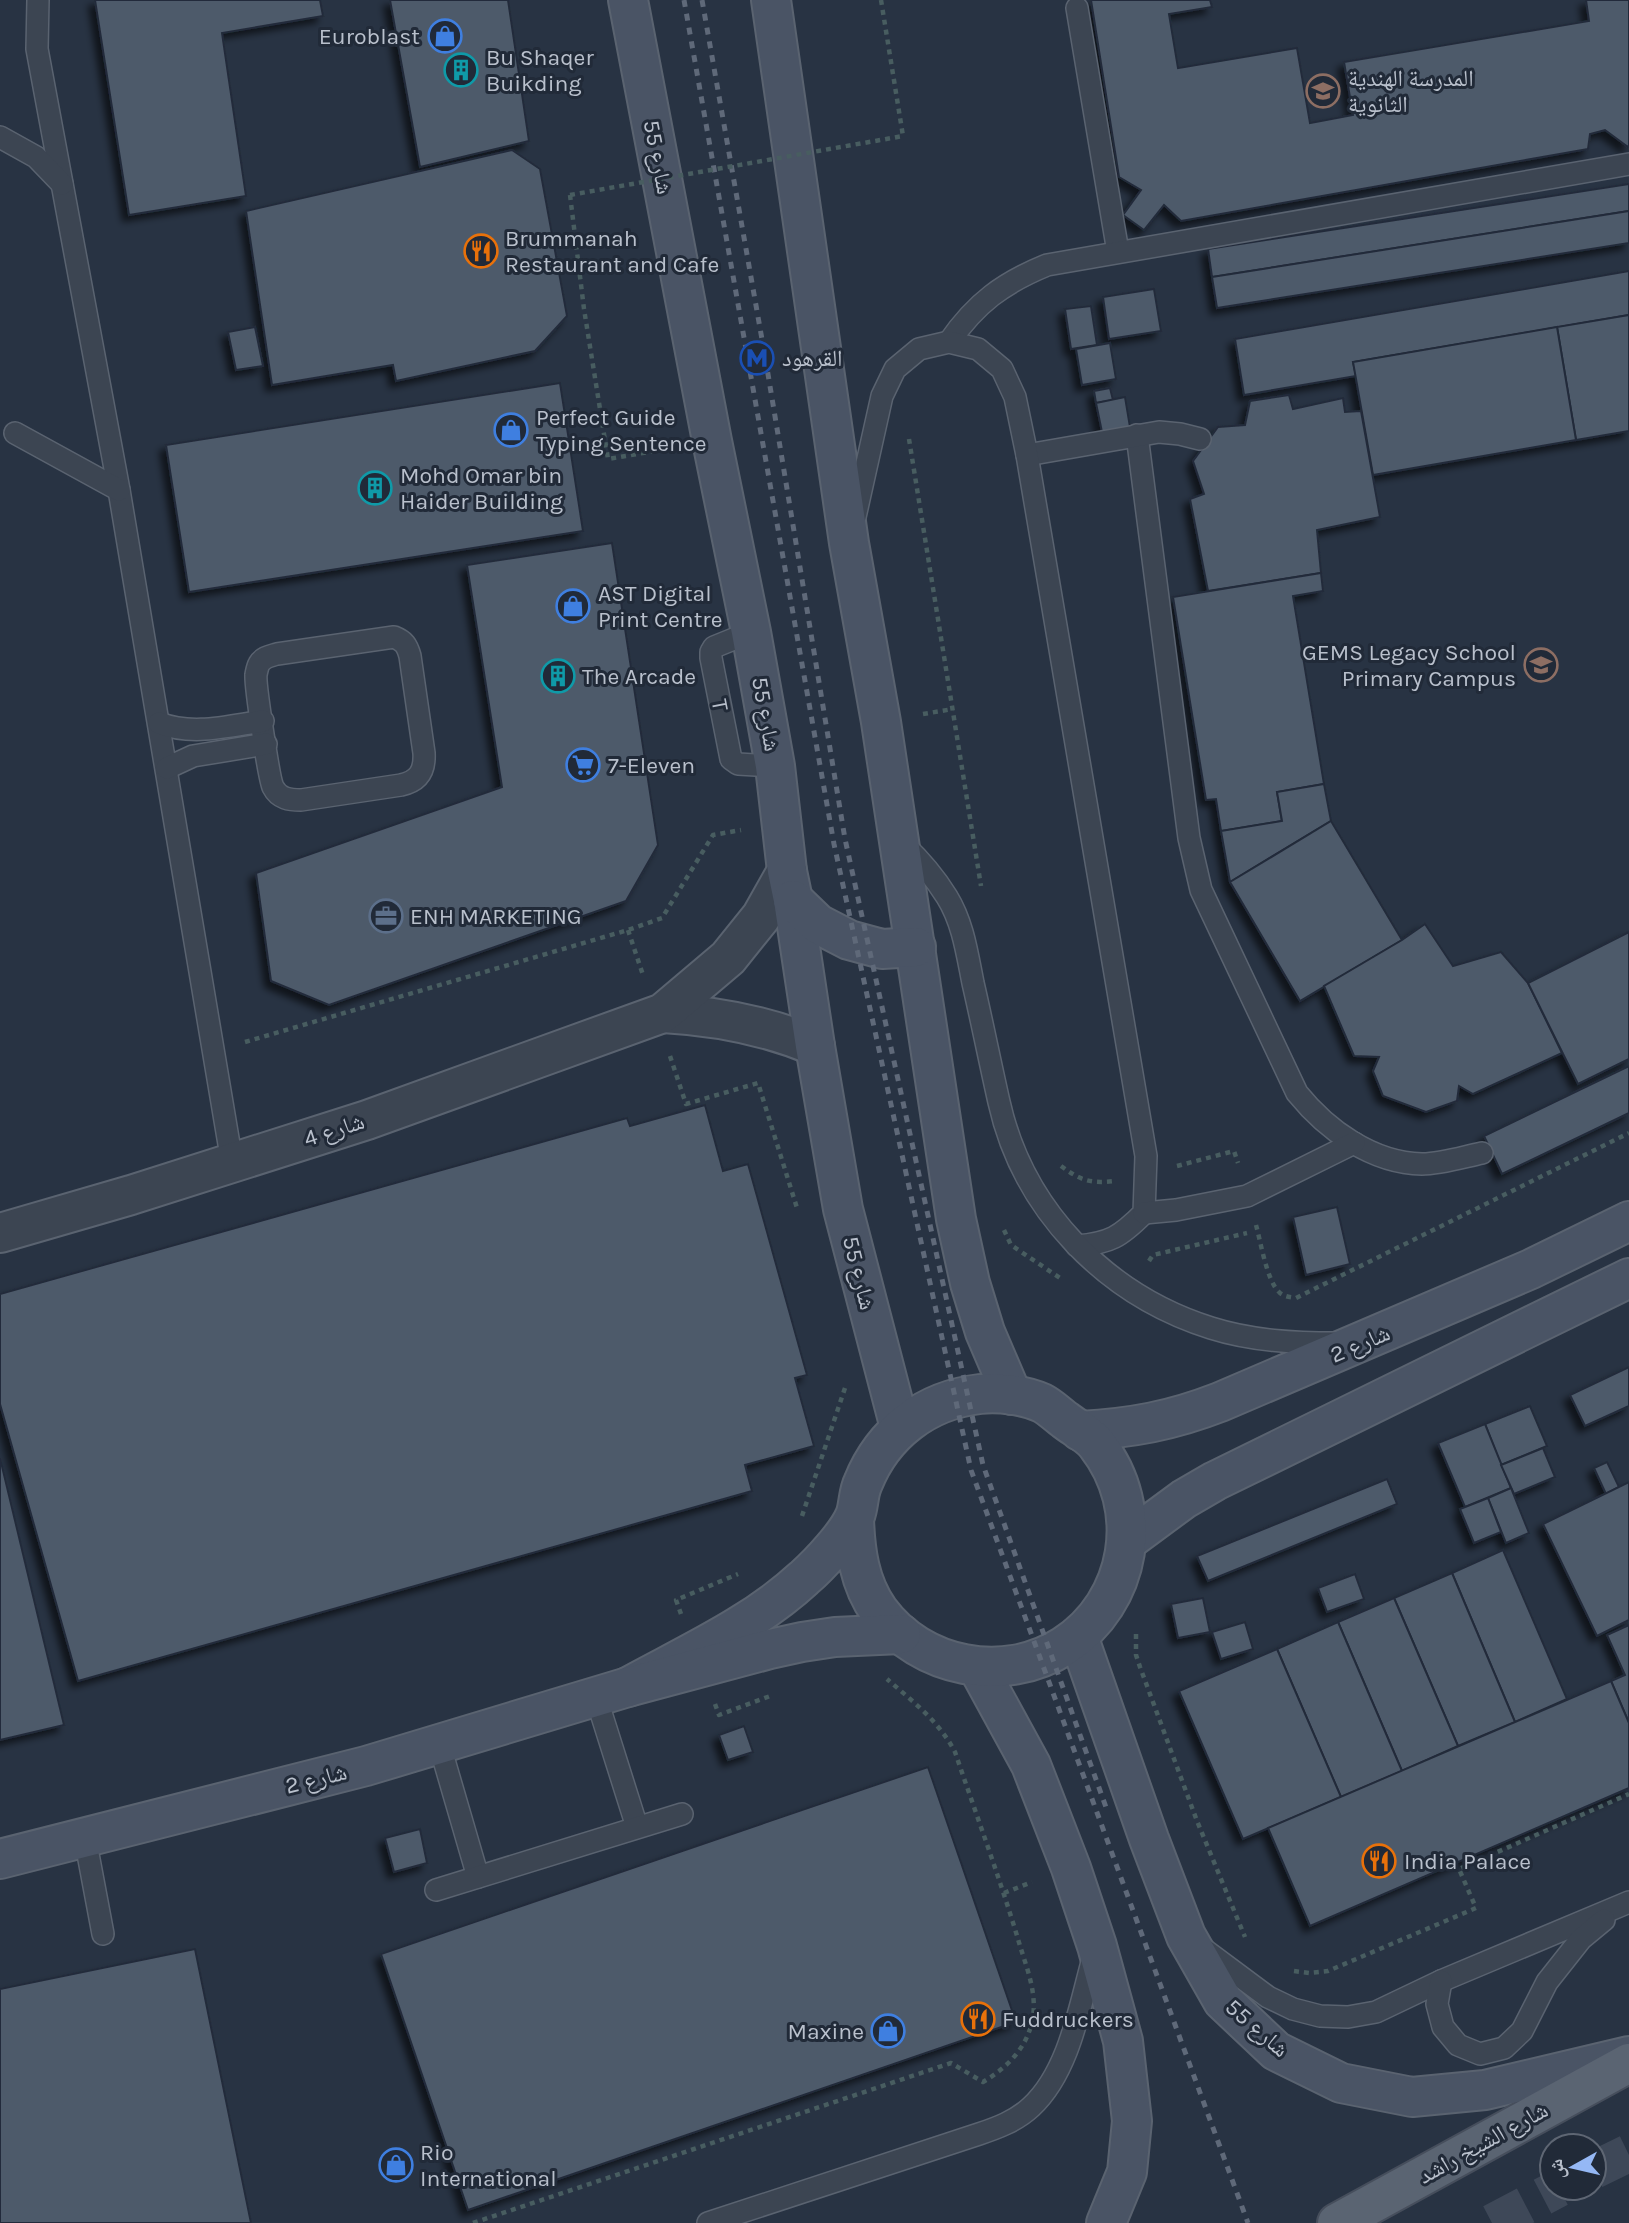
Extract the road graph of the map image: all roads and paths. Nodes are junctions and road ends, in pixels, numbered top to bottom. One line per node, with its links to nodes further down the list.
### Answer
1 (38, 0): 8 (lane)
2 (628, 0): 14 (street, شارع 55)
3 (771, 0): 17 (street)
4 (881, 0): 14 (path, bridge)
5 (1077, 8): 9 (lane)
6 (0, 137): 8 (lane)
7 (1629, 164): 9 (lane)
8 (62, 184): 16 (lane)
9 (1118, 252): 10 (lane)
10 (949, 342): 15 (lane); 17 (lane)
11 (15, 433): 16 (lane)
12 (1137, 435): 13 (lane); 15 (lane); 30 (lane)
13 (1200, 439)
14 (712, 441): 22 (street, شارع 55)
15 (1027, 455): 33 (lane)
16 (119, 490): 19 (lane)
17 (849, 542): 23 (street)
18 (262, 721): 19 (lane); 20 (lane); 20 (lane)
19 (159, 723): 21 (lane)
20 (266, 744): 21 (lane)
21 (167, 768): 29 (lane)
22 (781, 824): 24 (street, شارع 55); 25 (path)
23 (899, 840): 26 (street); 38 (lane)
24 (790, 885): 26 (street); 27 (street, شارع 4); 28 (street, شارع 55)
25 (628, 930): 27 (path); 29 (path)
26 (916, 947): 43 (street)
27 (659, 1015): 28 (street, شارع 4); 32 (street, شارع 4); 34 (path)
28 (815, 1046): 44 (street, شارع 55)
29 (214, 1051): 32 (lane)
30 (1354, 1143): 31 (lane); 33 (lane)
31 (1482, 1153)
32 (232, 1163): 37 (street, شارع 4)
33 (1144, 1213): 38 (lane)
34 (800, 1217)
35 (1629, 1222): 41 (street, شارع 2)
36 (1257, 1231): 40 (path)
37 (0, 1233)
38 (1077, 1246): 40 (lane)
39 (1629, 1278): 48 (street)
40 (1132, 1292): 41 (lane)
41 (1360, 1344): 45 (street, شارع 2)
42 (846, 1378): 46 (path)
43 (1012, 1395): 44 (street); 45 (street)
44 (900, 1428): 47 (street)
45 (1080, 1431): 48 (street)
46 (801, 1517)
47 (854, 1518): 51 (street); 53 (street, شارع 2)
48 (1127, 1541): 52 (street)
49 (748, 1570): 53 (path)
50 (1137, 1628): 69 (path)
51 (901, 1634): 53 (street, شارع 2); 54 (street)
52 (1078, 1636): 54 (street); 68 (street, شارع 55)
53 (698, 1659): 56 (path); 57 (street, شارع 2)
54 (978, 1668): 70 (street)
55 (885, 1678): 75 (path)
56 (782, 1691)
57 (612, 1692): 58 (street, شارع 2); 61 (lane)
58 (439, 1744): 62 (street, شارع 2); 64 (lane)
59 (1629, 1794): 71 (path)
60 (682, 1814): 61 (lane)
61 (638, 1827): 64 (lane)
62 (85, 1838): 63 (street, شارع 2); 67 (lane)
63 (0, 1859)
64 (478, 1877): 65 (lane)
65 (436, 1890)
66 (1626, 1903): 72 (lane); 72 (lane)
67 (103, 1934)
68 (1186, 1936): 72 (lane); 73 (street, شارع 55)
69 (1251, 1944)
70 (1097, 1946): 76 (lane); 77 (street)
71 (1290, 1970)
72 (1441, 1981)
73 (1629, 2056)
74 (1629, 2063): 78 (main road, شارع الشيخ راشد)
75 (473, 2223)
76 (708, 2223)
77 (1105, 2223)
78 (1337, 2223)

